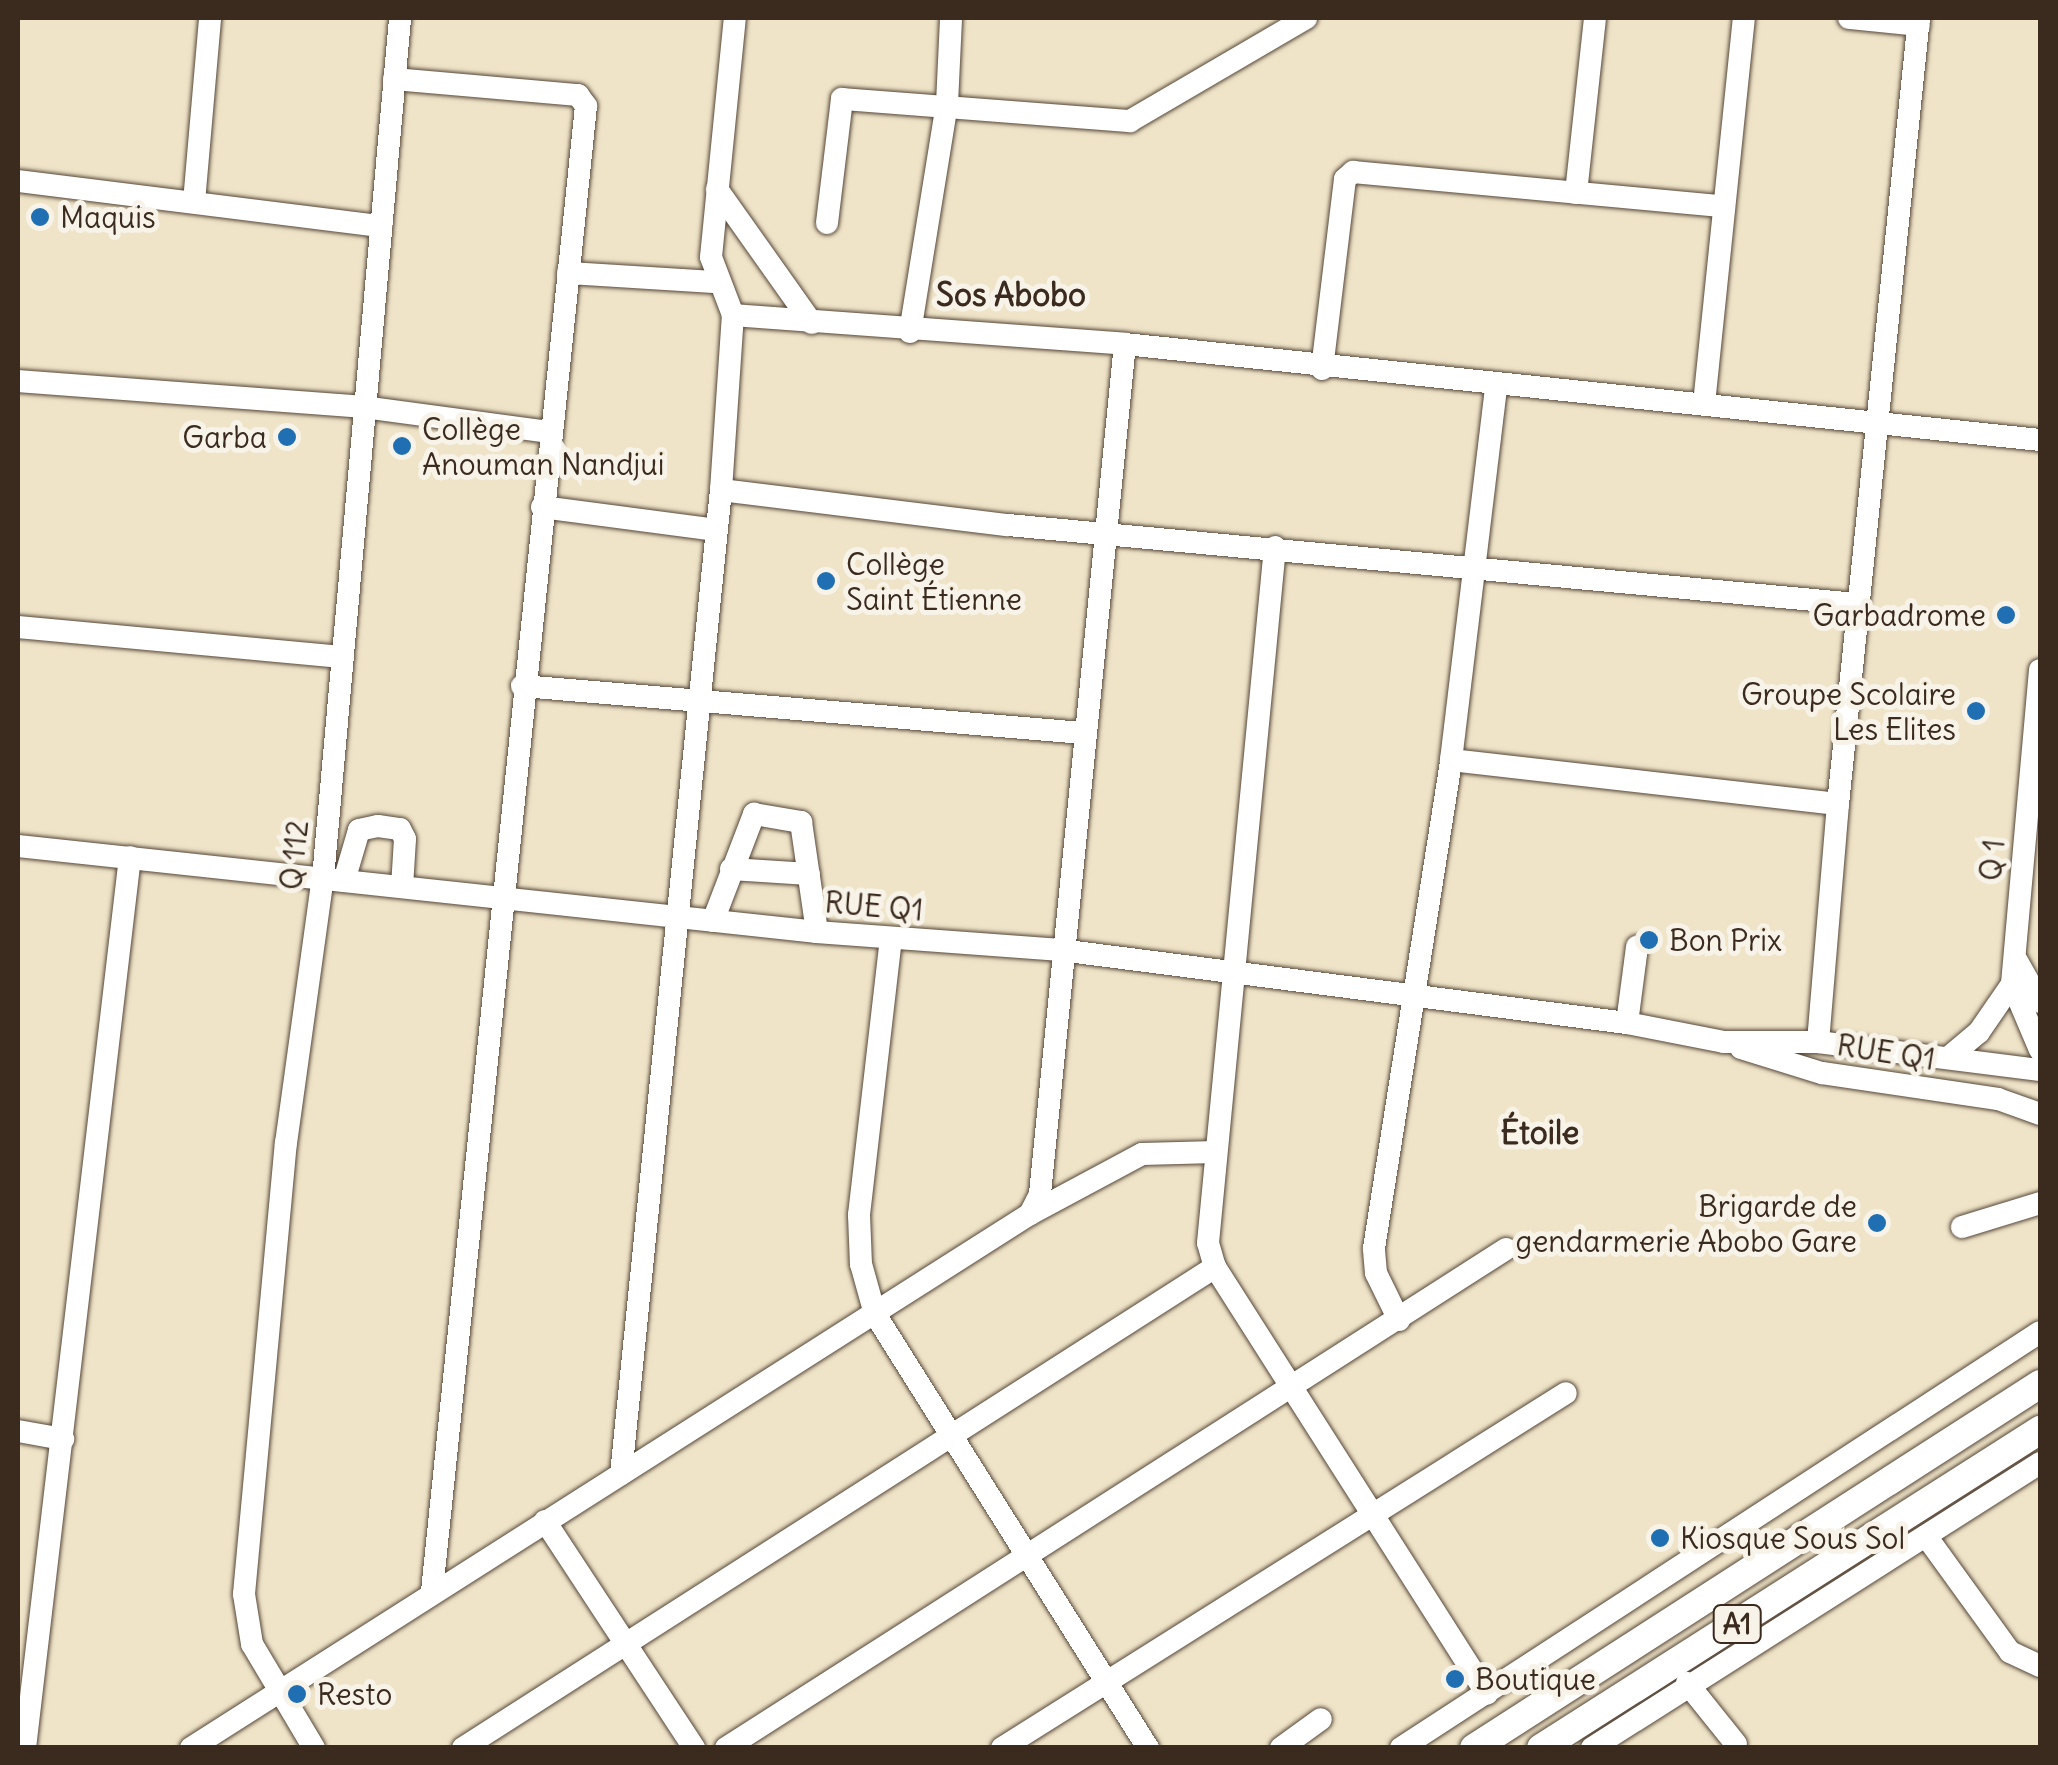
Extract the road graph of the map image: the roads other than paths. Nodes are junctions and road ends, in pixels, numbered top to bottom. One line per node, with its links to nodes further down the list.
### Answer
1 (210, 18): 16 (street)
2 (400, 18): 11 (street, Q 112)
3 (735, 18): 14 (street)
4 (952, 18): 12 (street)
5 (1306, 18): 12 (street)
6 (1571, 18): 9 (street)
7 (1744, 18): 17 (street)
8 (1849, 18): 10 (street)
9 (1595, 19): 15 (street)
10 (1919, 22): 31 (street)
11 (394, 79): 19 (street, Q 112); 20 (street)
12 (947, 104): 18 (street); 24 (street)
13 (18, 181): 16 (street)
14 (717, 189): 21 (street); 23 (street)
15 (1576, 193): 17 (street); 26 (street)
16 (194, 202): 19 (street)
17 (1723, 206): 29 (street)
18 (827, 223)
19 (381, 226): 30 (street, Q 112)
20 (568, 273): 21 (street); 32 (street)
21 (715, 282): 22 (street)
22 (734, 315): 23 (street); 34 (street)
23 (812, 323): 24 (street)
24 (910, 332): 25 (street)
25 (1125, 344): 26 (street); 37 (street)
26 (1322, 369): 28 (street)
27 (18, 381): 30 (street)
28 (1496, 387): 29 (street); 39 (street)
29 (1704, 404): 31 (street)
30 (364, 408): 32 (street); 42 (street, Q 112)
31 (1877, 425): 33 (street); 40 (street)
32 (550, 432): 35 (street)
33 (2040, 440)
34 (720, 490): 36 (street); 37 (street)
35 (542, 508): 36 (street); 44 (street)
36 (716, 530): 45 (street)
37 (1105, 534): 38 (street); 46 (street)
38 (1275, 547): 39 (street); 63 (street)
39 (1476, 564): 40 (street); 47 (street)
40 (1856, 604): 48 (street)
41 (18, 627): 42 (street)
42 (342, 657): 53 (street, Q 112)
43 (2040, 670): 62 (street, Q 1)
44 (522, 686): 45 (street); 55 (street)
45 (694, 701): 46 (street); 56 (street)
46 (1083, 733): 61 (street)
47 (1450, 760): 48 (street); 65 (street)
48 (1838, 804): 69 (street)
49 (18, 846): 50 (street, RUE Q1)
50 (130, 857): 53 (street, RUE Q1); 88 (street)
51 (731, 869): 52 (street); 52 (street); 57 (street)
52 (809, 874): 58 (street)
53 (333, 879): 54 (street, RUE Q1); 54 (street); 100 (street, Q 112)
54 (402, 887): 55 (street, RUE Q1)
55 (505, 898): 56 (street, RUE Q1); 95 (street)
56 (681, 918): 57 (street, RUE Q1); 90 (street)
57 (714, 921): 58 (street, RUE Q1)
58 (816, 932): 59 (street, RUE Q1)
59 (891, 938): 61 (street, RUE Q1); 80 (street)
60 (1637, 947): 67 (street)
61 (1060, 950): 63 (street, RUE Q1); 76 (street)
62 (2013, 954): 64 (street, Q 1); 66 (street)
63 (1234, 974): 65 (street, RUE Q1); 74 (street)
64 (2012, 984): 70 (street, Q 1); 71 (street)
65 (1414, 994): 67 (street, RUE Q1); 81 (street)
66 (2040, 1002)
67 (1627, 1023): 68 (street, RUE Q1)
68 (1724, 1042): 69 (street, RUE Q1); 73 (street, RUE Q1)
69 (1818, 1042): 71 (street, RUE Q1)
70 (2040, 1050)
71 (1948, 1058): 72 (street, RUE Q1)
72 (2040, 1070)
73 (2040, 1114)
74 (1216, 1152): 76 (street); 79 (street)
75 (2040, 1203): 77 (street)
76 (1030, 1214): 80 (street)
77 (1962, 1226)
78 (1506, 1249): 81 (street)
79 (1215, 1267): 84 (street); 87 (street)
80 (875, 1314): 87 (street); 90 (street)
81 (1399, 1320): 84 (street)
82 (2040, 1332): 101 (street)
83 (2040, 1384): 114 (main road, A1)
84 (1293, 1388): 91 (street); 94 (street)
85 (1566, 1392): 91 (street)
86 (18, 1430): 88 (street)
87 (951, 1436): 94 (street); 96 (street)
88 (64, 1438): 104 (street)
89 (2037, 1443): 93 (street); 115 (main road, A1)
90 (620, 1474): 92 (street)
91 (1376, 1514): 99 (street); 101 (street)
92 (545, 1521): 95 (street); 96 (street)
93 (1926, 1536): 97 (street); 98 (street)
94 (1029, 1556): 99 (street); 109 (street)
95 (432, 1592): 100 (street)
96 (628, 1644): 107 (street); 108 (street)
97 (2040, 1666)
98 (1687, 1682): 103 (street); 116 (street)
99 (1108, 1683): 110 (street); 111 (street)
100 (279, 1688): 105 (street); 106 (street, Q 112)
101 (1486, 1694): 113 (street)
102 (1321, 1718): 112 (street)
103 (1736, 1744)
104 (25, 1748)
105 (191, 1748)
106 (314, 1748)
107 (463, 1748)
108 (694, 1748)
109 (726, 1748)
110 (1002, 1748)
111 (1148, 1748)
112 (1280, 1748)
113 (1401, 1748)
114 (1474, 1748)
115 (1541, 1748)
116 (1592, 1748)

